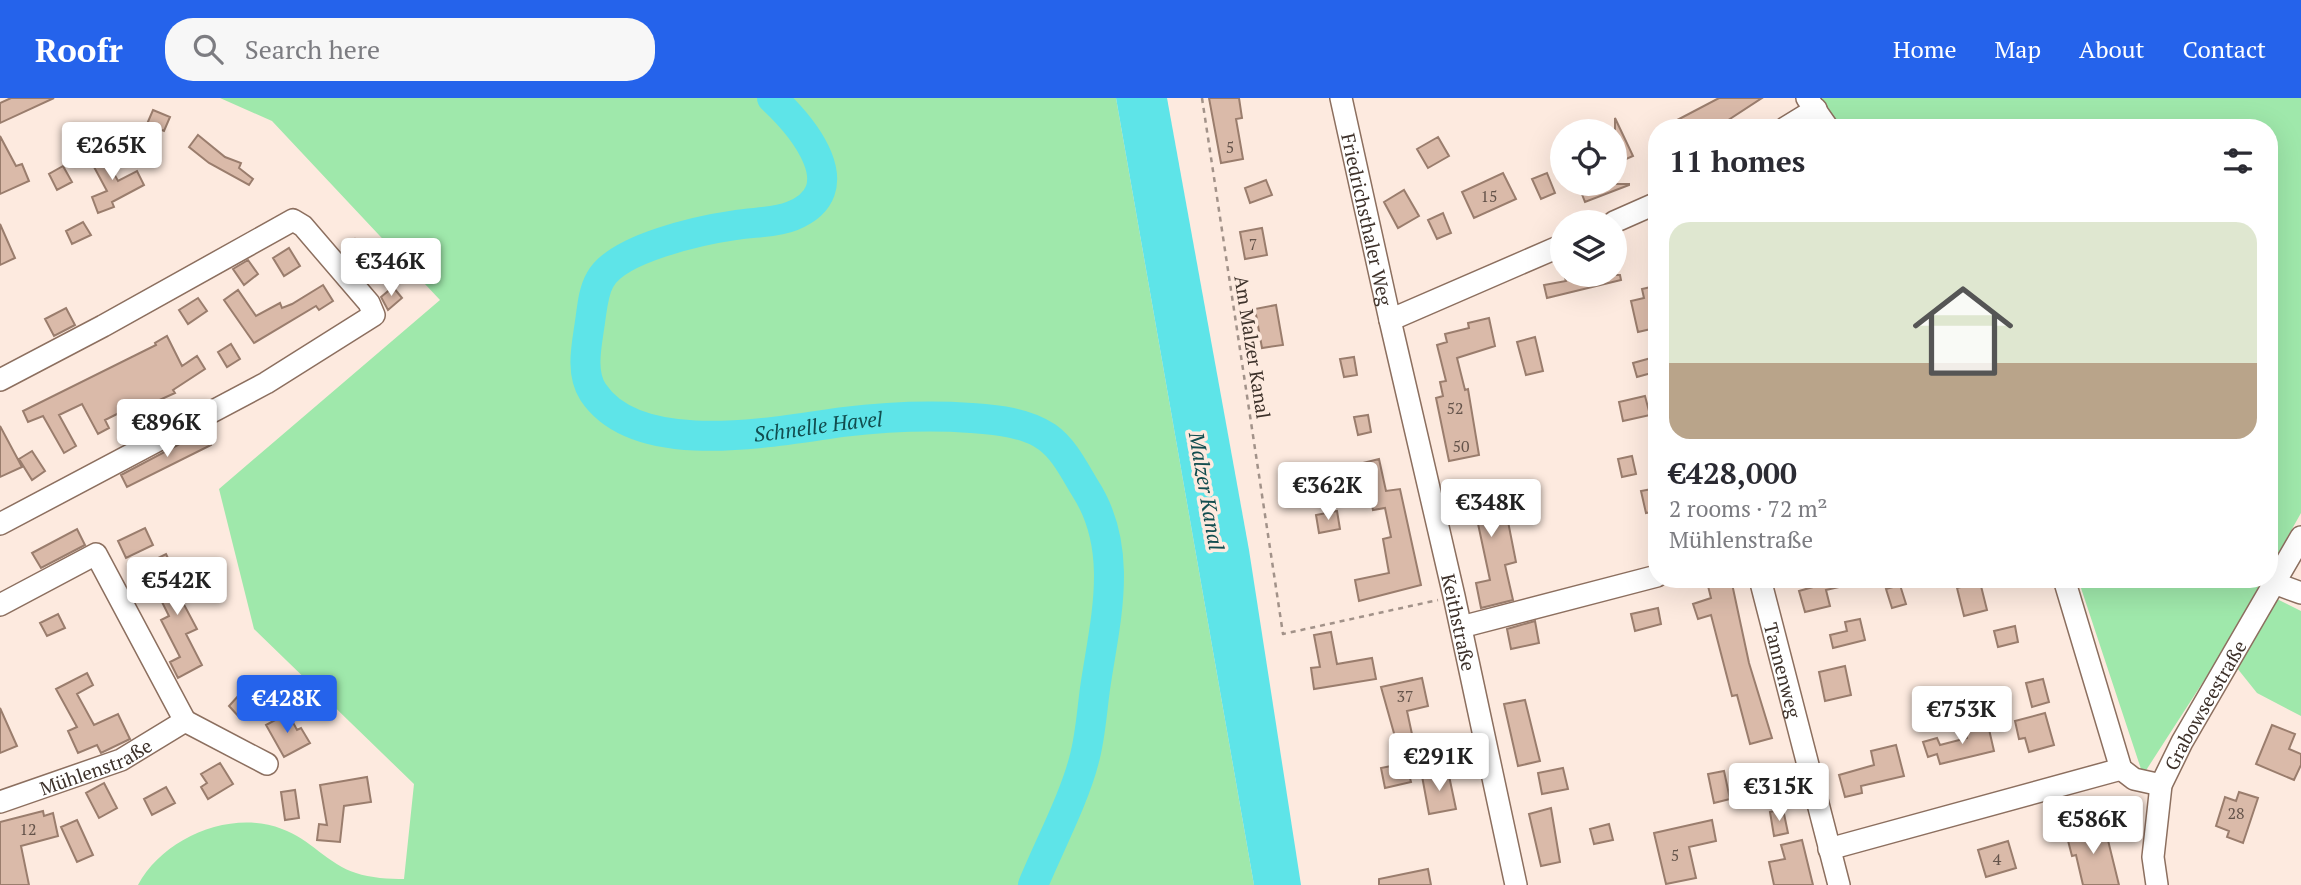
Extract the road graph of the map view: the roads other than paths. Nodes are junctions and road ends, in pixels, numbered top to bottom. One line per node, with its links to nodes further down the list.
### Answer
1 (1341, 98): 8 (street, Friedrichsthaler Weg)
2 (1812, 103): 3 (street); 4 (street)
3 (1795, 119)
4 (1822, 119)
5 (1648, 207): 6 (street)
6 (1627, 216)
7 (1550, 250): 8 (street, Friedrichsthaler Weg)
8 (1390, 320): 20 (street, Keithstraße)
9 (0, 380): 10 (street)
10 (0, 524)
11 (2301, 537): 12 (street, Grabowseestraße)
12 (2278, 576)
13 (1648, 578): 20 (street)
14 (2278, 584): 18 (street)
15 (1762, 588): 26 (street, Tannenweg)
16 (2067, 588): 23 (street)
17 (2271, 588): 24 (street, Grabowseestraße)
18 (2301, 593)
19 (0, 606): 21 (street)
20 (1461, 627): 27 (street, Keithstraße)
21 (185, 721): 22 (street); 25 (street, Mühlenstraße)
22 (267, 764)
23 (2121, 769): 24 (street); 26 (street)
24 (2161, 785): 29 (street, Grabowseestraße)
25 (0, 802)
26 (1829, 849): 28 (street, Tannenweg)
27 (1517, 885)
28 (1839, 885)
29 (2157, 885)

